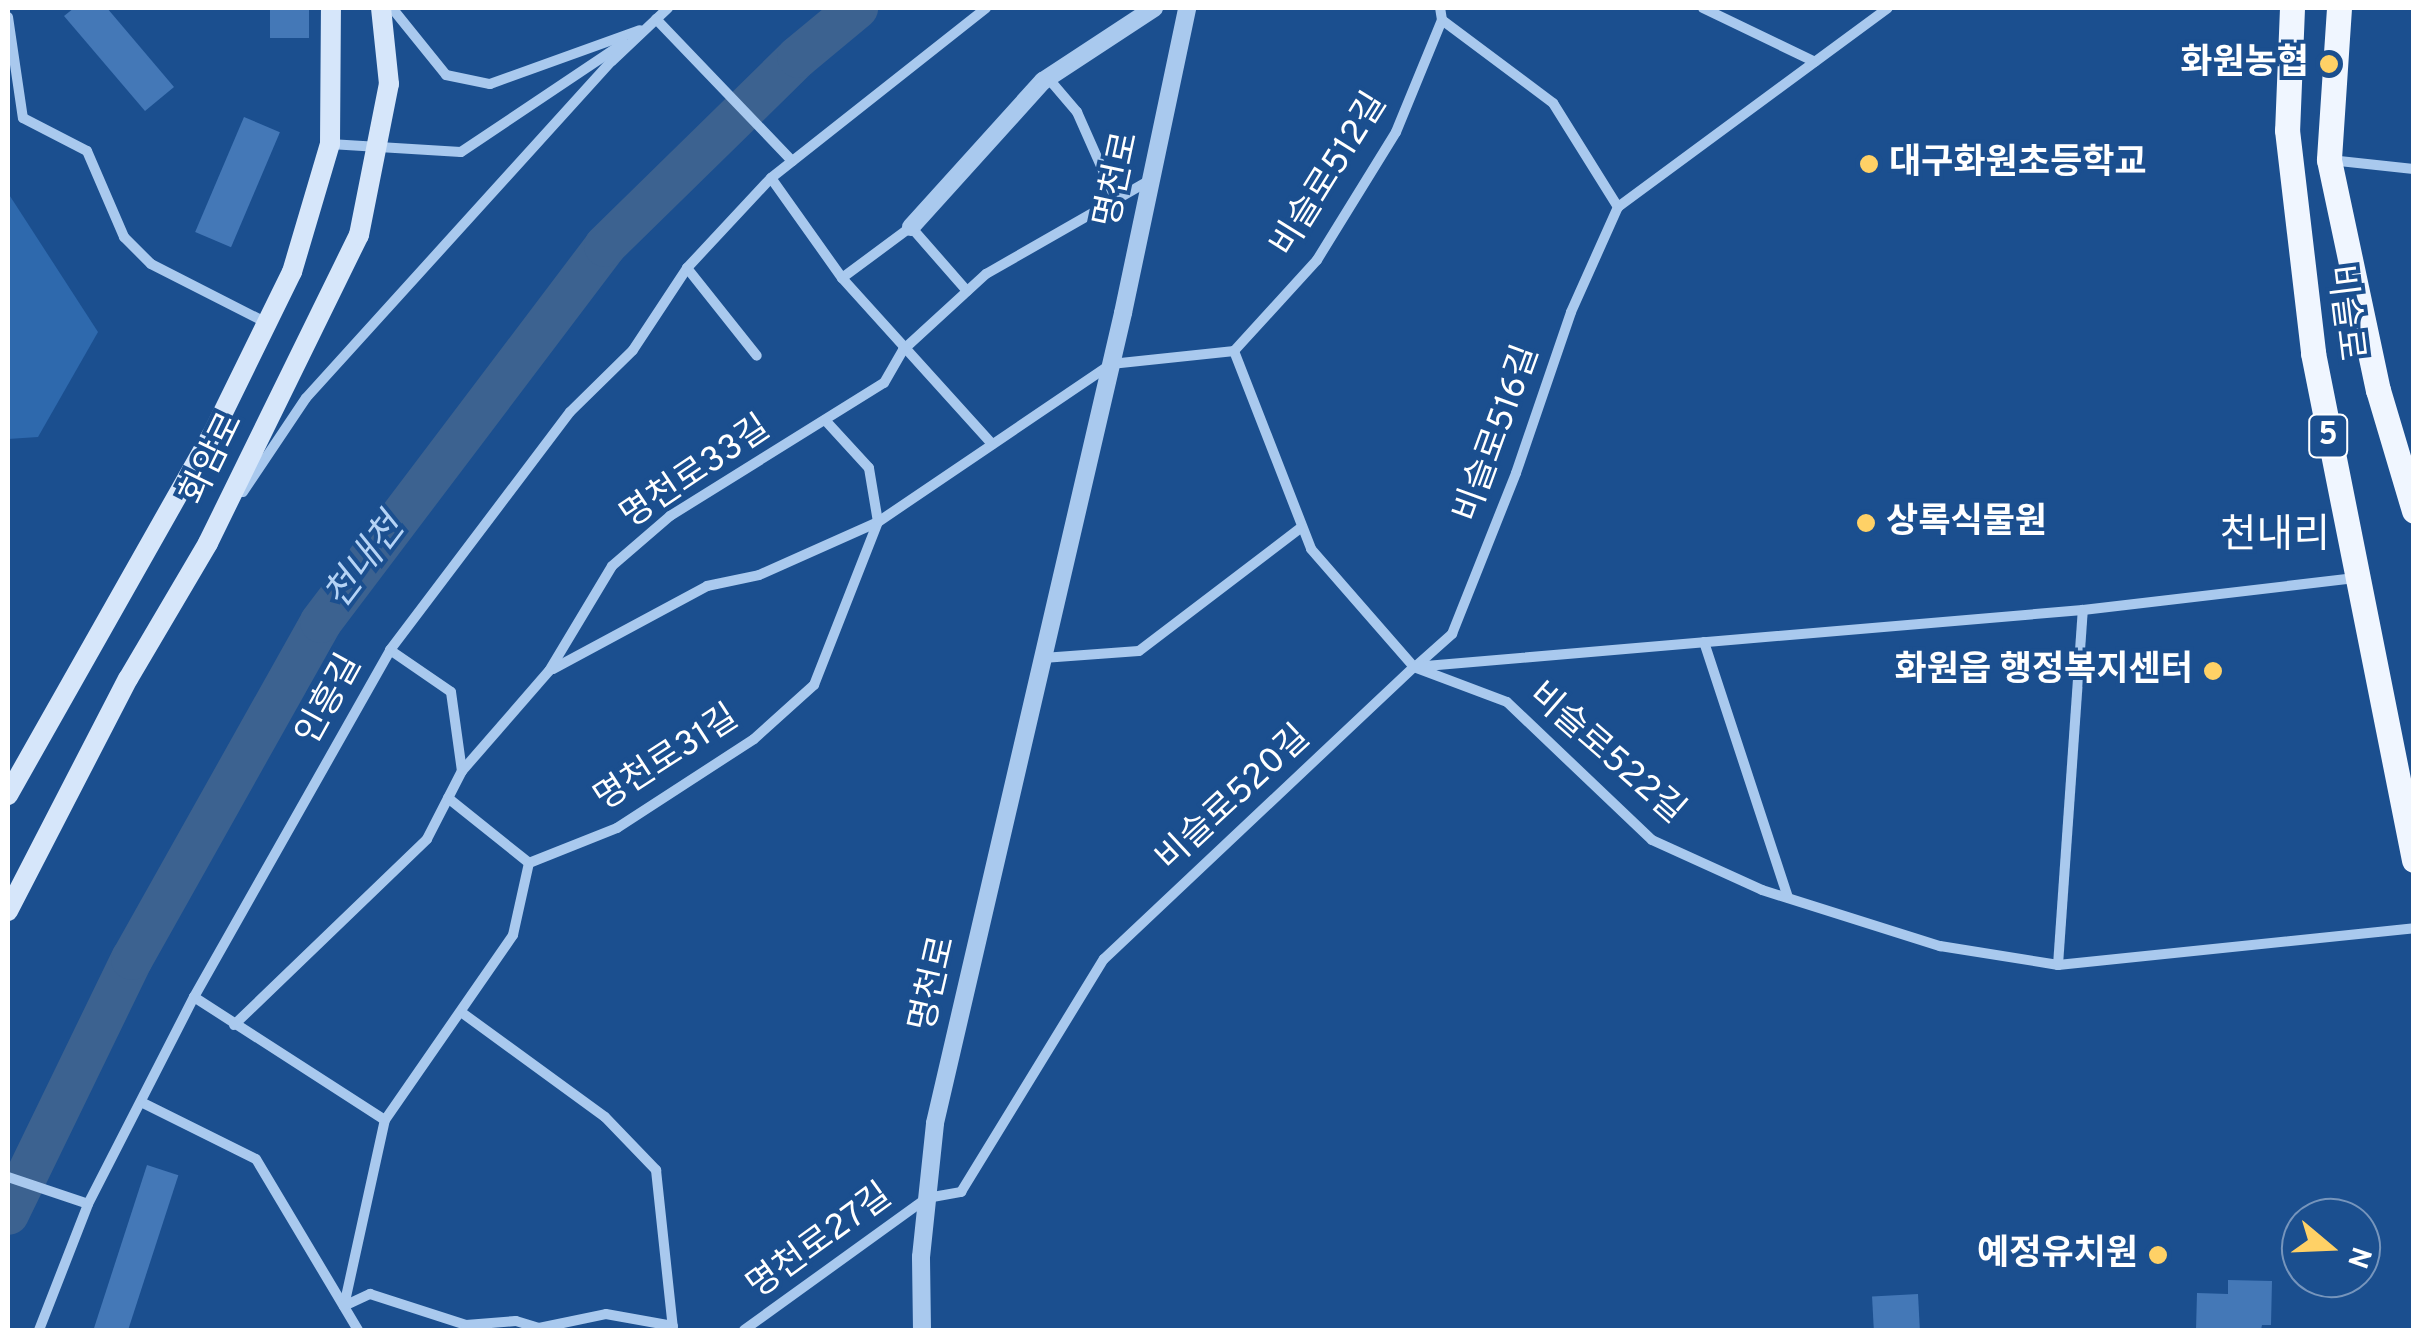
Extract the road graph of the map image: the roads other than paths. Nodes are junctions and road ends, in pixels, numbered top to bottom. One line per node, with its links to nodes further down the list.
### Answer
1 (331, 8): 19 (main road, 화암로)
2 (381, 8): 20 (main road, 화암로)
3 (392, 8): 16 (street)
4 (668, 8): 14 (street)
5 (986, 8): 21 (street, 인흥길)
6 (1154, 8): 18 (street)
7 (1188, 8): 25 (street, 명천로)
8 (1440, 8): 15 (street)
9 (1704, 8): 17 (street)
10 (1888, 8): 17 (street, 비슬로516길)
11 (2292, 8): 43 (main road, 비슬로 / 5)
12 (2339, 8): 22 (main road, 비슬로 / 5)
13 (8, 17): 32 (street)
14 (656, 19): 16 (street); 21 (street)
15 (1442, 20): 27 (street); 34 (street, 비슬로512길)
16 (646, 28): 20 (street); 42 (street)
17 (1815, 62): 27 (street, 비슬로516길)
18 (1048, 78): 26 (street); 28 (street)
19 (330, 144): 20 (street); 32 (main road, 화암로)
20 (380, 147): 42 (main road, 화암로)
21 (792, 160): 24 (street, 인흥길)
22 (2329, 160): 23 (street); 39 (main road, 비슬로 / 5)
23 (2414, 169)
24 (770, 178): 29 (street, 인흥길); 30 (street)
25 (1151, 180): 26 (street, 명천로33길); 36 (street, 명천로)
26 (1116, 200): 31 (street, 명천로33길)
27 (1618, 208): 48 (street, 비슬로516길)
28 (911, 227): 30 (street); 31 (street)
29 (688, 268): 35 (street); 46 (street, 인흥길)
30 (842, 278): 33 (street)
31 (968, 291): 33 (street, 명천로33길)
32 (267, 323): 51 (main road, 화암로)
33 (903, 350): 37 (street, 명천로33길); 38 (street)
34 (1234, 351): 36 (street); 41 (street, 비슬로522길)
35 (757, 356)
36 (1111, 364): 38 (street); 47 (street, 명천로)
37 (825, 420): 40 (street); 49 (street, 명천로33길)
38 (992, 444): 40 (street)
39 (2414, 511)
40 (878, 522): 49 (street, 명천로33길); 54 (street, 명천로31길)
41 (1302, 526): 47 (street); 48 (street, 비슬로522길)
42 (208, 543): 56 (main road, 화암로)
43 (2355, 578): 44 (street); 53 (main road, 비슬로 / 5)
44 (2083, 610): 45 (street); 58 (street)
45 (1704, 642): 48 (street); 55 (street)
46 (390, 650): 50 (street); 59 (street, 인흥길)
47 (1043, 658): 65 (street, 명천로)
48 (1414, 667): 55 (street, 비슬로522길); 65 (street, 비슬로520길)
49 (549, 671): 50 (street, 명천로33길)
50 (462, 771): 52 (street, 명천로33길)
51 (8, 796)
52 (448, 798): 54 (street); 61 (street, 명천로33길)
53 (2414, 860)
54 (529, 863): 60 (street)
55 (1788, 898): 58 (street, 비슬로522길)
56 (8, 911)
57 (2414, 928): 58 (street, 비슬로522길)
58 (2058, 964)
59 (194, 997): 61 (street); 62 (street, 인흥길)
60 (461, 1012): 63 (street); 68 (street)
61 (234, 1024): 63 (street)
62 (141, 1102): 66 (street, 인흥길); 67 (street)
63 (385, 1120): 67 (street)
64 (8, 1177): 66 (street)
65 (928, 1198): 71 (street, 명천로27길); 72 (street, 명천로)
66 (88, 1204): 69 (street, 인흥길)
67 (344, 1306): 68 (street); 70 (street)
68 (673, 1329)
69 (39, 1330)
70 (358, 1330)
71 (744, 1330)
72 (922, 1330)

